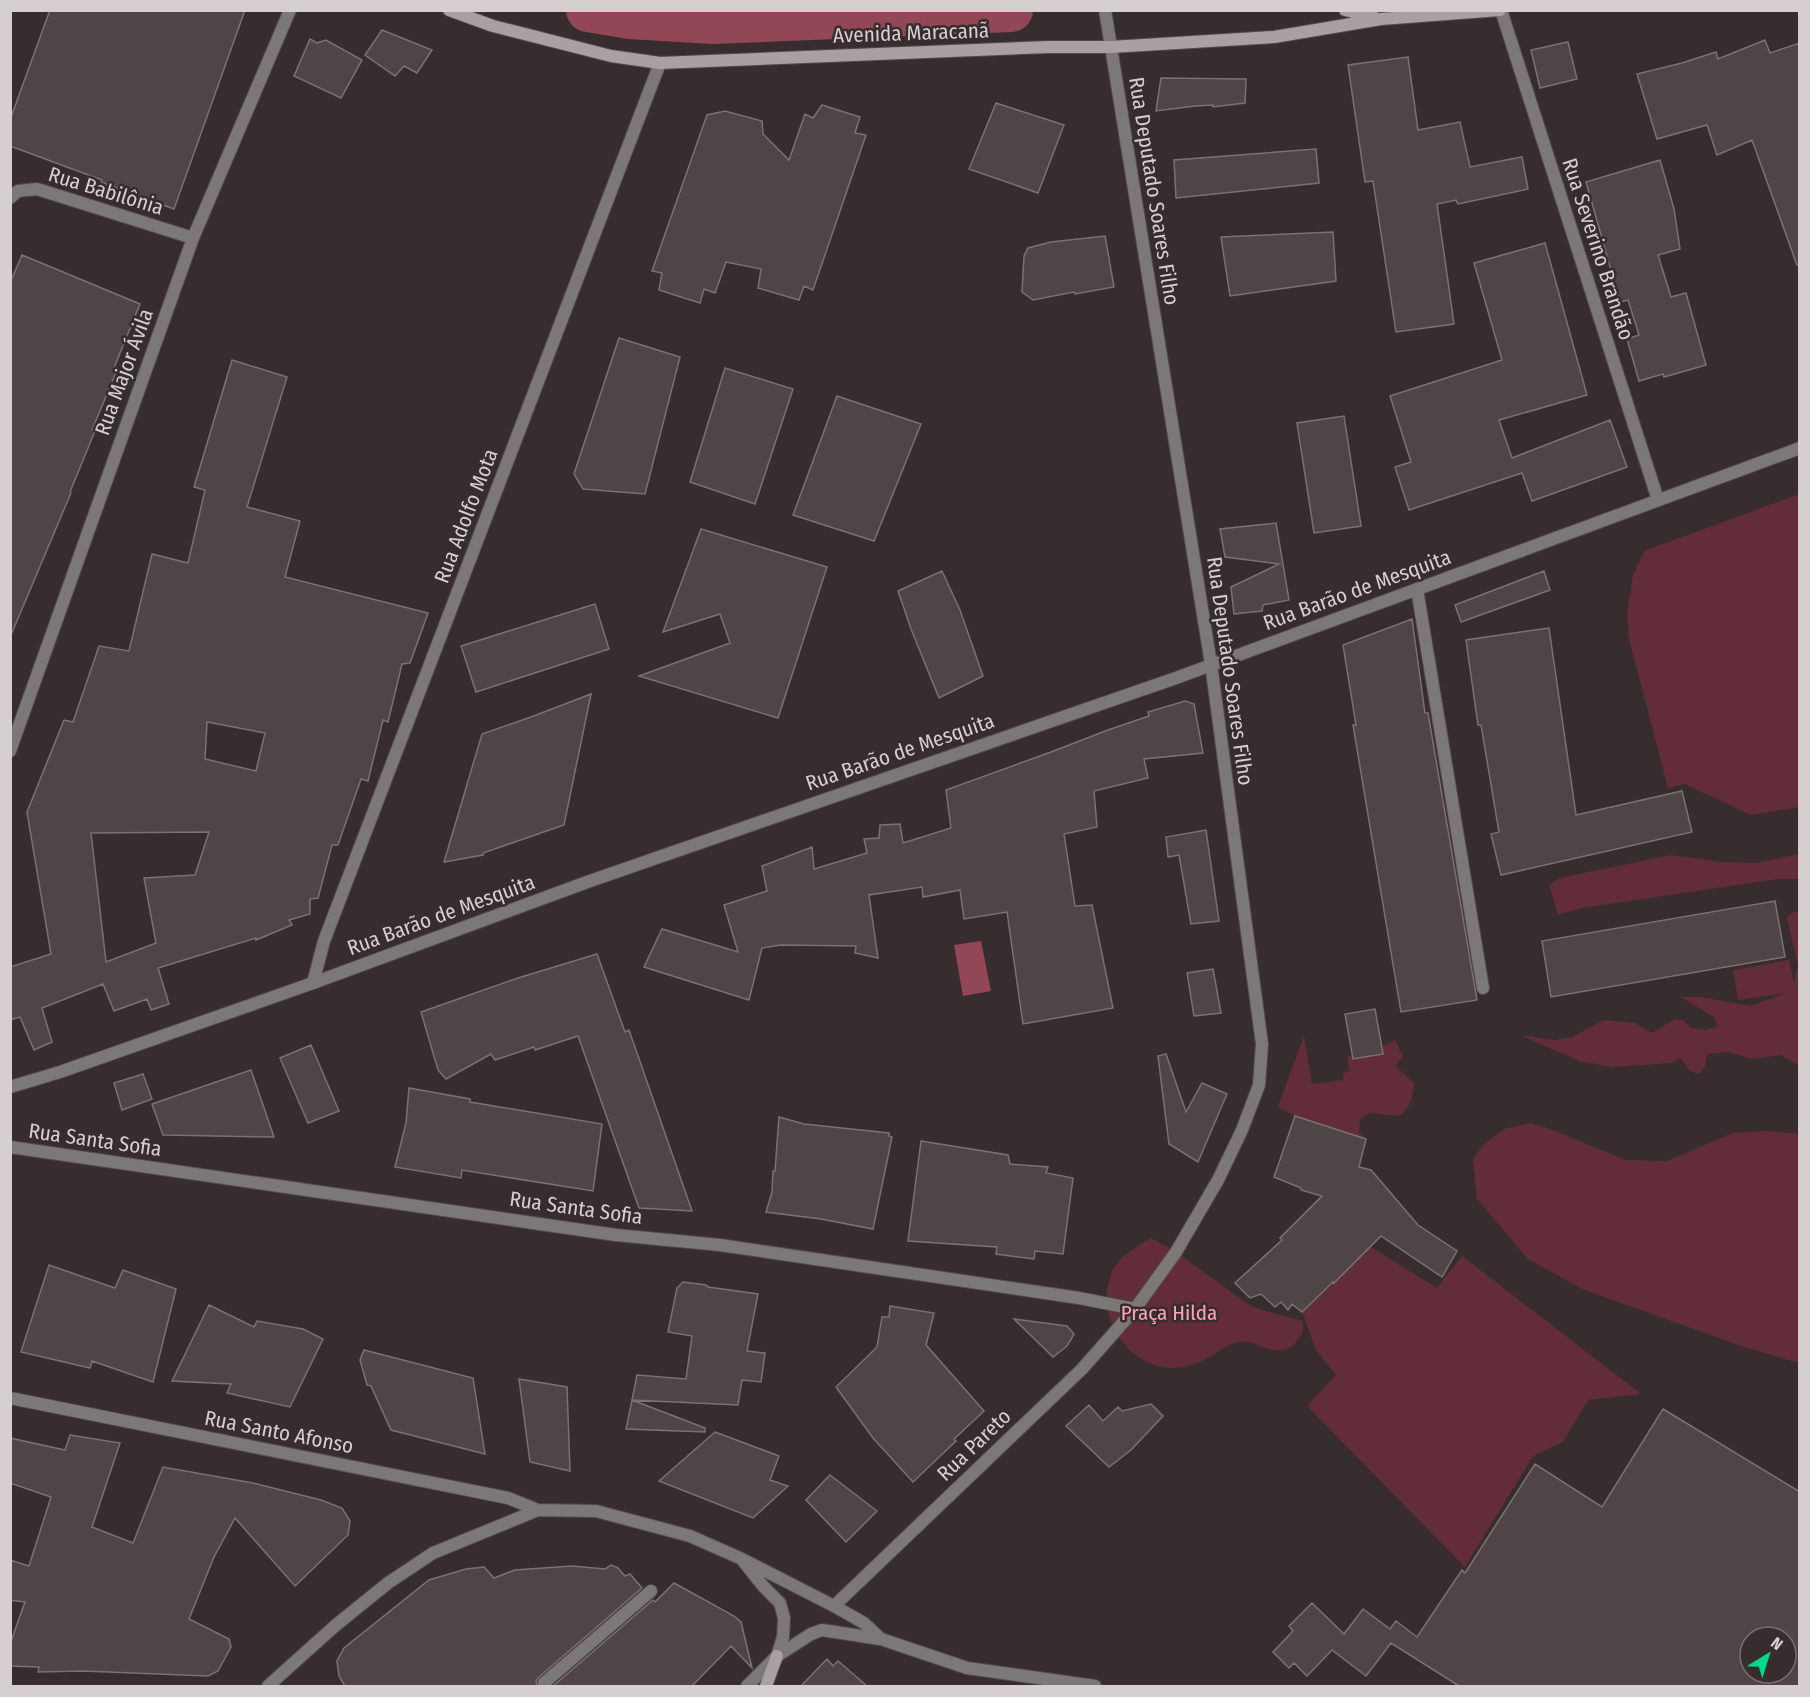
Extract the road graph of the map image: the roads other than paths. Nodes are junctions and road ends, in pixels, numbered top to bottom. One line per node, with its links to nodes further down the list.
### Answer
1 (290, 10): 12 (street, Rua Major Ávila)
2 (449, 10): 8 (main road, Avenida Maracanã)
3 (482, 10): 8 (main road)
4 (1105, 10): 9 (street, Rua Deputado Soares Filho)
5 (1345, 10): 7 (main road, Avenida Maracanã)
6 (1500, 10): 7 (main road, Avenida Maracanã); 14 (street, Rua Severino Brandão)
7 (1381, 19): 9 (main road, Avenida Maracanã)
8 (493, 26): 10 (main road, Avenida Maracanã)
9 (1111, 47): 10 (main road, Avenida Maracanã); 16 (street, Rua Deputado Soares Filho)
10 (660, 63): 18 (street, Rua Adolfo Mota)
11 (10, 198): 12 (street, Rua Babilônia)
12 (193, 238): 17 (street, Rua Major Ávila)
13 (1800, 448): 14 (street, Rua Barão de Mesquita)
14 (1658, 500): 15 (street, Rua Barão de Mesquita)
15 (1417, 589): 16 (street, Rua Barão de Mesquita); 19 (street)
16 (1211, 664): 18 (street, Rua Barão de Mesquita); 22 (street, Rua Deputado Soares Filho)
17 (10, 752)
18 (312, 983): 20 (street, Rua Barão de Mesquita)
19 (1484, 988)
20 (10, 1087)
21 (10, 1147): 22 (street, Rua Santa Sofia)
22 (1135, 1309): 27 (street, Rua Pareto)
23 (10, 1398): 24 (street, Rua Santo Afonso)
24 (538, 1510): 25 (street); 31 (street)
25 (742, 1558): 27 (street); 29 (street)
26 (651, 1591): 30 (street)
27 (834, 1606): 28 (street)
28 (881, 1639): 29 (street); 34 (street)
29 (777, 1656): 32 (street); 33 (main road)
30 (544, 1683)
31 (268, 1686)
32 (747, 1686)
33 (766, 1686)
34 (1095, 1686)

